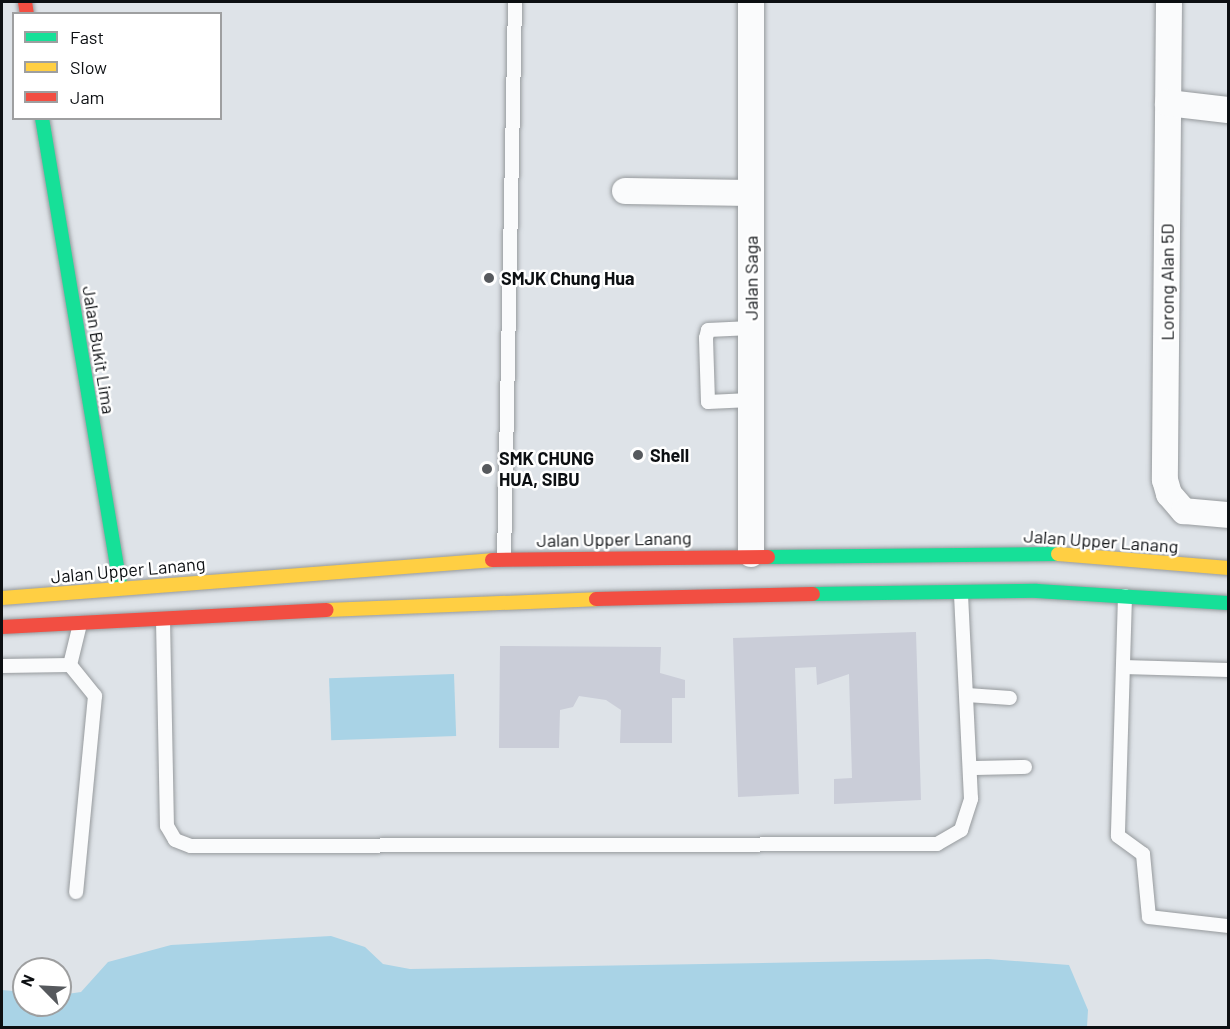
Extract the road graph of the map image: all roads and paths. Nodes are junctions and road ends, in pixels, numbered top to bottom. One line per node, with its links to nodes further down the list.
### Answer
1 (515, 2): 13 (lane)
2 (751, 2): 8 (street, Jalan Saga)
3 (1169, 2): 4 (street, Lorong Alan 5D)
4 (1168, 103): 5 (street); 11 (street, Lorong Alan 5D)
5 (1228, 110)
6 (42, 120): 15 (main road, Jalan Bukit Lima)
7 (625, 191): 8 (street)
8 (751, 193): 9 (street, Jalan Saga)
9 (751, 328): 10 (street, Jalan Saga); 10 (lane)
10 (750, 400): 12 (street, Jalan Saga)
11 (1228, 515)
12 (751, 554): 13 (main road, Jalan Upper Lanang); 14 (main road, Jalan Upper Lanang)
13 (504, 559): 15 (main road, Jalan Upper Lanang)
14 (1228, 568)
15 (121, 588): 18 (main road, Jalan Upper Lanang)
16 (961, 592): 17 (main road); 20 (main road); 27 (lane)
17 (1125, 596): 19 (main road); 25 (lane)
18 (2, 598)
19 (1228, 603)
20 (163, 620): 21 (main road); 30 (lane)
21 (80, 624): 22 (main road); 23 (lane)
22 (2, 627)
23 (70, 665): 24 (lane); 31 (lane)
24 (2, 666)
25 (1123, 667): 26 (lane); 32 (lane)
26 (1228, 670)
27 (967, 695): 28 (lane); 30 (lane)
28 (1010, 698)
29 (1025, 767): 30 (lane)
30 (971, 768)
31 (76, 892)
32 (1228, 926)

